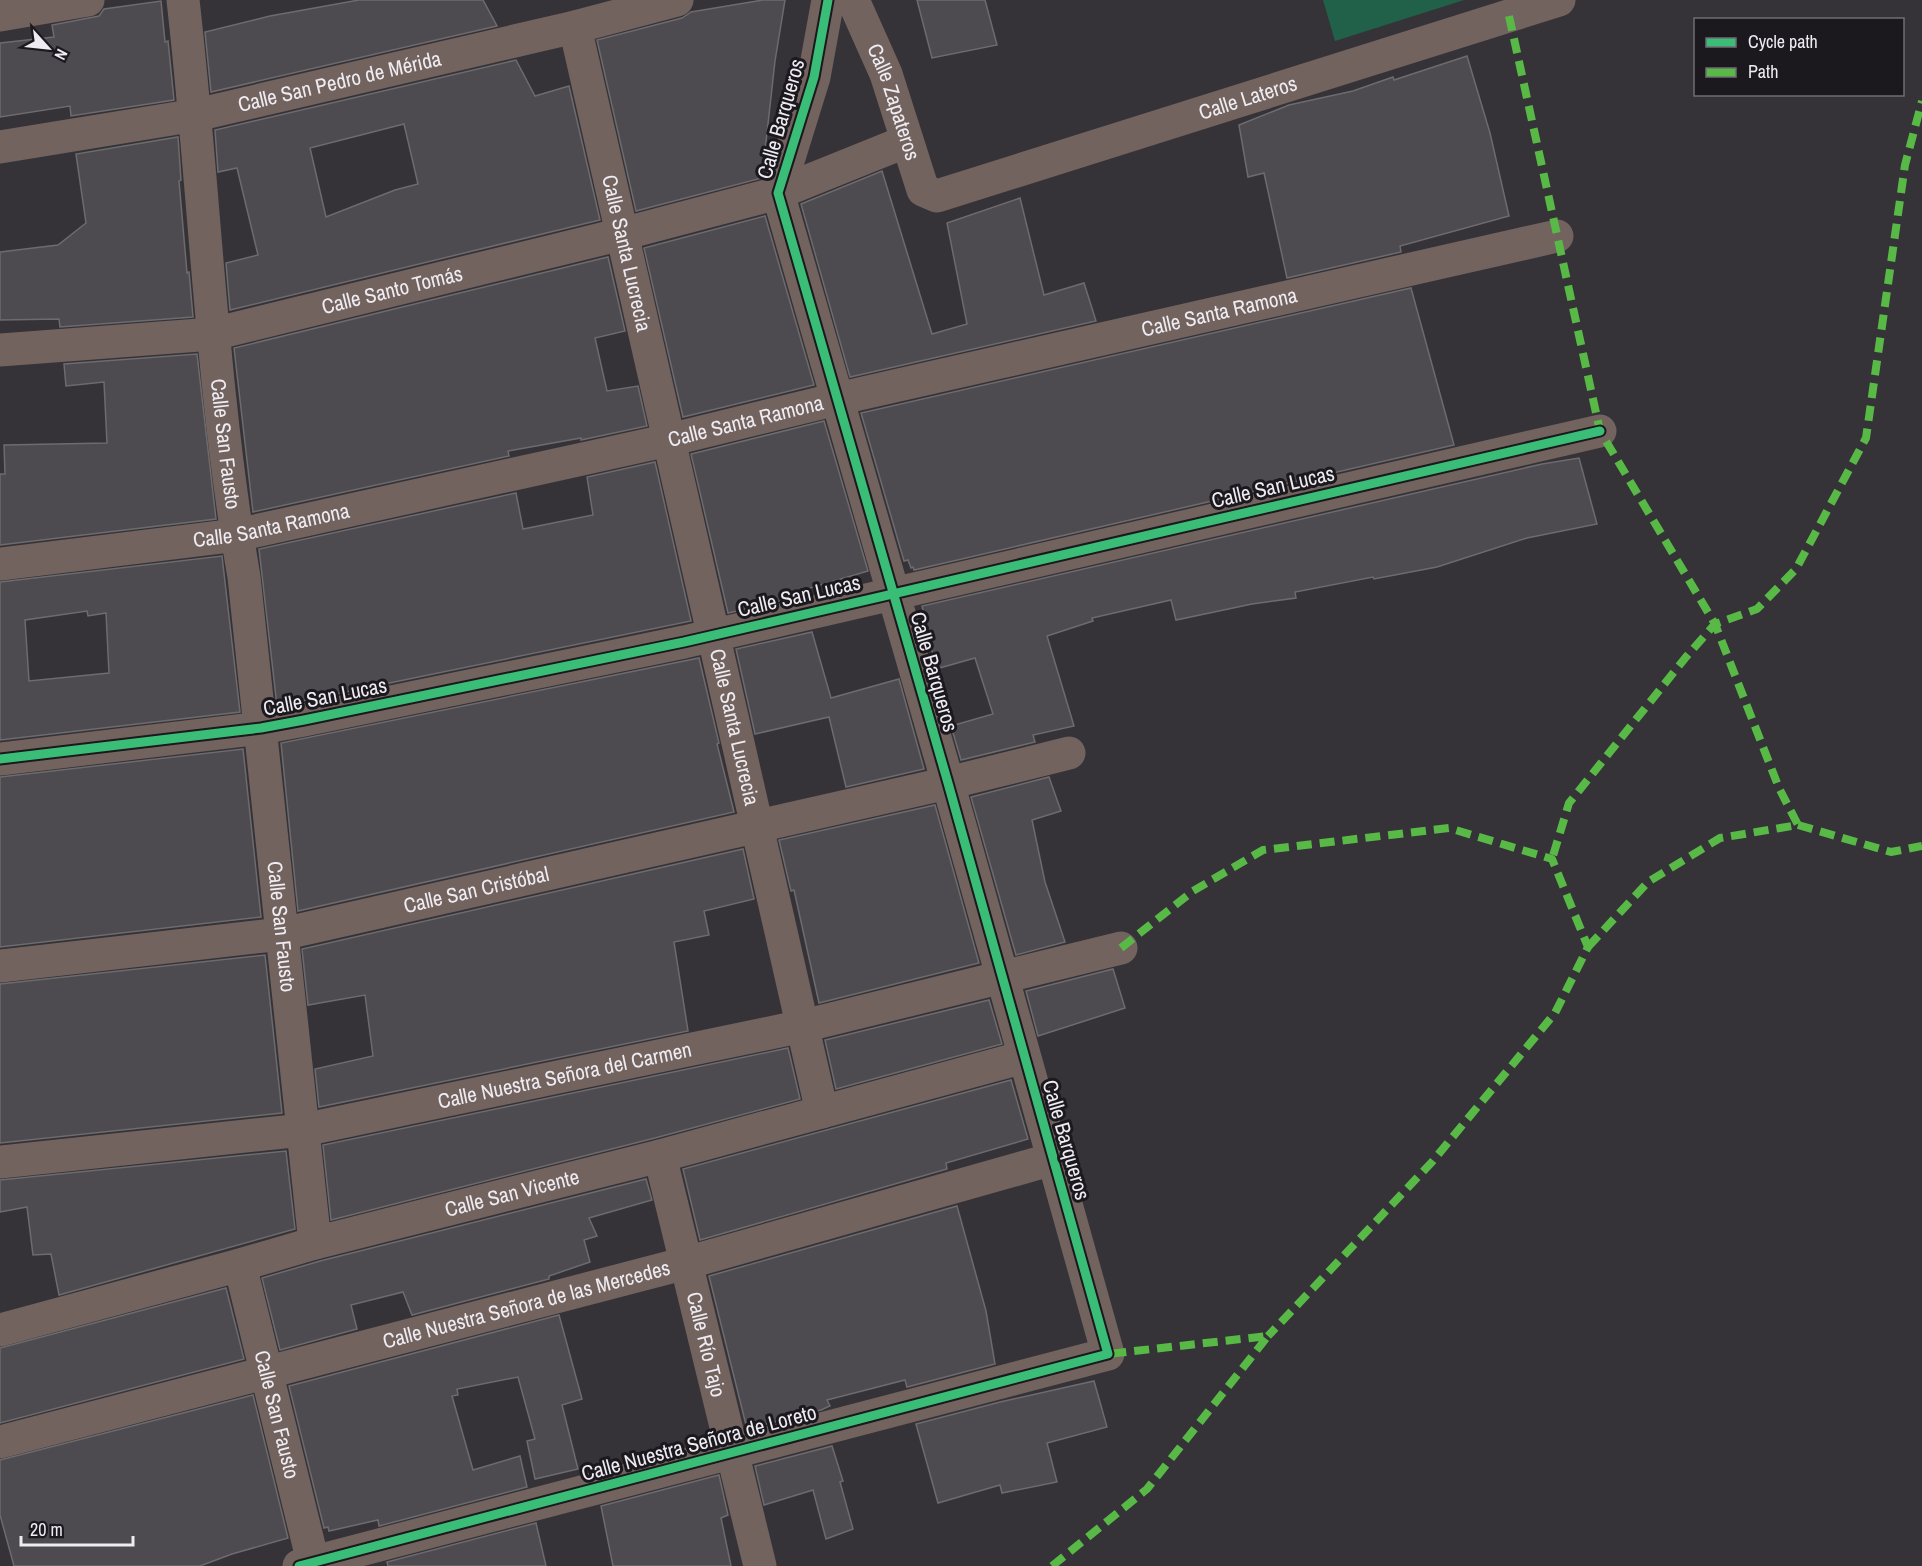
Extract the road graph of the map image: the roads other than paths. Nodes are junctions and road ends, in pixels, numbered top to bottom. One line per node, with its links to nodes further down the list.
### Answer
1 (88, 0): 8 (street)
2 (183, 0): 10 (street, Calle San Fausto)
3 (677, 0): 9 (street, Calle San Pedro de Mérida)
4 (828, 0): 13 (street, Calle Barqueros)
5 (854, 0): 11 (street, Calle Zapateros)
6 (1559, 0): 7 (street, Calle Lateros)
7 (1507, 8): 14 (street, Calle Lateros)
8 (0, 15)
9 (575, 27): 10 (street, Calle San Pedro de Mérida); 15 (street, Calle Santa Lucrecia)
10 (196, 116): 12 (street, Calle San Pedro de Mérida); 17 (street, Calle San Fausto)
11 (907, 141): 13 (street, Calle Santo Tomás); 14 (street, Calle Zapateros)
12 (0, 147)
13 (778, 193): 15 (street, Calle Santo Tomás); 19 (street, Calle Barqueros)
14 (937, 196)
15 (622, 234): 17 (street, Calle Santo Tomás); 21 (street, Calle Santa Lucrecia)
16 (1557, 236): 19 (street, Calle Santa Ramona)
17 (213, 334): 18 (street, Calle Santo Tomás); 22 (street, Calle San Fausto)
18 (0, 350)
19 (837, 399): 21 (street, Calle Santa Ramona); 24 (street, Calle Barqueros)
20 (1600, 431): 24 (street, Calle San Lucas)
21 (669, 440): 22 (street, Calle Santa Ramona); 25 (street, Calle Santa Lucrecia)
22 (237, 535): 23 (street, Calle Santa Ramona); 26 (street, Calle San Fausto)
23 (0, 564)
24 (892, 593): 25 (street, Calle San Lucas); 29 (street, Calle Barqueros)
25 (713, 635): 26 (street, Calle San Lucas); 30 (street, Calle Santa Lucrecia)
26 (261, 728): 28 (street, Calle San Lucas); 31 (street, Calle San Fausto)
27 (1069, 753): 29 (street, Calle San Cristóbal)
28 (0, 759)
29 (948, 783): 30 (street, Calle San Cristóbal); 34 (street, Calle Barqueros)
30 (758, 826): 31 (street, Calle San Cristóbal); 35 (street, Calle Santa Lucrecia)
31 (282, 934): 33 (street, Calle San Cristóbal); 38 (street, Calle San Fausto)
32 (1121, 948): 34 (street, Calle Nuestra Señora del Carmen)
33 (0, 966)
34 (1001, 978): 35 (street, Calle Nuestra Señora del Carmen); 36 (street, Calle Barqueros)
35 (803, 1026): 37 (street, Calle Santa Lucrecia); 38 (street, Calle Nuestra Señora del Carmen)
36 (1024, 1057): 37 (street, Calle San Vicente); 40 (street, Calle Barqueros)
37 (822, 1112): 39 (street, Calle San Vicente)
38 (303, 1130): 41 (street, Calle Nuestra Señora del Carmen); 42 (street, Calle San Fausto)
39 (660, 1156): 42 (street, Calle San Vicente); 43 (street, Calle Río Tajo)
40 (1053, 1160): 43 (street, Calle Nuestra Señora de las Mercedes); 46 (street, Calle Barqueros)
41 (0, 1162)
42 (315, 1243): 44 (street, Calle San Vicente)
43 (686, 1263): 47 (street, Calle Nuestra Señora de las Mercedes); 49 (street, Calle Río Tajo)
44 (240, 1265): 45 (street, Calle San Vicente); 47 (street, Calle San Fausto)
45 (0, 1330)
46 (1108, 1354): 49 (street, Calle Nuestra Señora de Loreto)
47 (268, 1373): 48 (street, Calle Nuestra Señora de las Mercedes); 50 (street, Calle San Fausto)
48 (0, 1442)
49 (732, 1453): 50 (street, Calle Nuestra Señora de Loreto); 51 (street, Calle Río Tajo)
50 (309, 1565)
51 (760, 1566)

